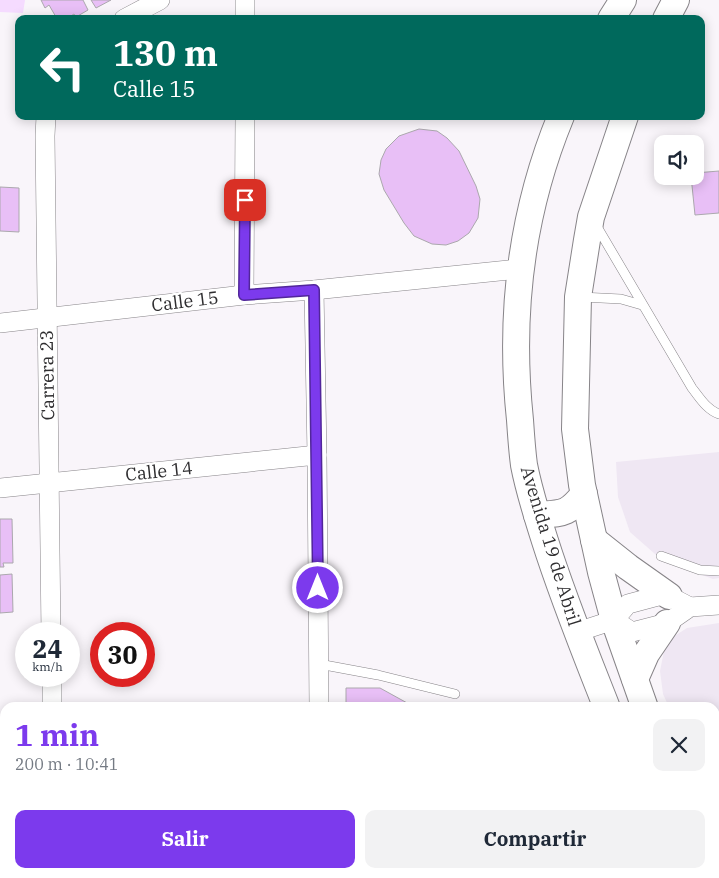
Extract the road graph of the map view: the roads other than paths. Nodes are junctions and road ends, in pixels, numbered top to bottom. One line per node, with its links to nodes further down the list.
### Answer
1 (160, 0): 5 (street)
2 (245, 0): 6 (street)
3 (623, 0): 7 (main road)
4 (676, 0): 8 (main road)
5 (132, 15)
6 (245, 15)
7 (614, 15)
8 (668, 15)
9 (46, 120): 19 (street, Carrera 23)
10 (246, 120): 16 (street)
11 (560, 120): 14 (main road, Avenida 19 de Abril)
12 (624, 120): 13 (main road)
13 (591, 217): 17 (main road); 18 (lane)
14 (519, 268): 15 (street, Calle 15); 26 (main road, Avenida 19 de Abril)
15 (314, 290): 16 (street, Calle 15); 22 (street)
16 (244, 295): 19 (street, Calle 15)
17 (578, 297): 18 (lane); 25 (main road)
18 (642, 305): 21 (lane)
19 (46, 317): 20 (street, Calle 15); 23 (street, Carrera 23)
20 (0, 322)
21 (719, 414)
22 (318, 455): 23 (street, Calle 14); 36 (street)
23 (48, 483): 24 (street, Calle 14); 33 (street, Carrera 23)
24 (0, 488)
25 (584, 494): 26 (main road); 27 (main road)
26 (537, 515): 35 (main road, Avenida 19 de Abril)
27 (594, 540): 30 (main road); 32 (main road)
28 (661, 556): 29 (lane)
29 (719, 571)
30 (679, 602): 31 (street); 32 (street); 34 (street)
31 (719, 604)
32 (614, 620): 34 (street); 35 (street); 37 (main road)
33 (51, 622)
34 (667, 623): 37 (main road)
35 (577, 632): 42 (main road, Avenida 19 de Abril)
36 (319, 664): 39 (lane); 41 (street)
37 (635, 678): 43 (main road)
38 (52, 687): 40 (street)
39 (455, 694)
40 (52, 702)
41 (319, 702)
42 (606, 702)
43 (643, 702)

